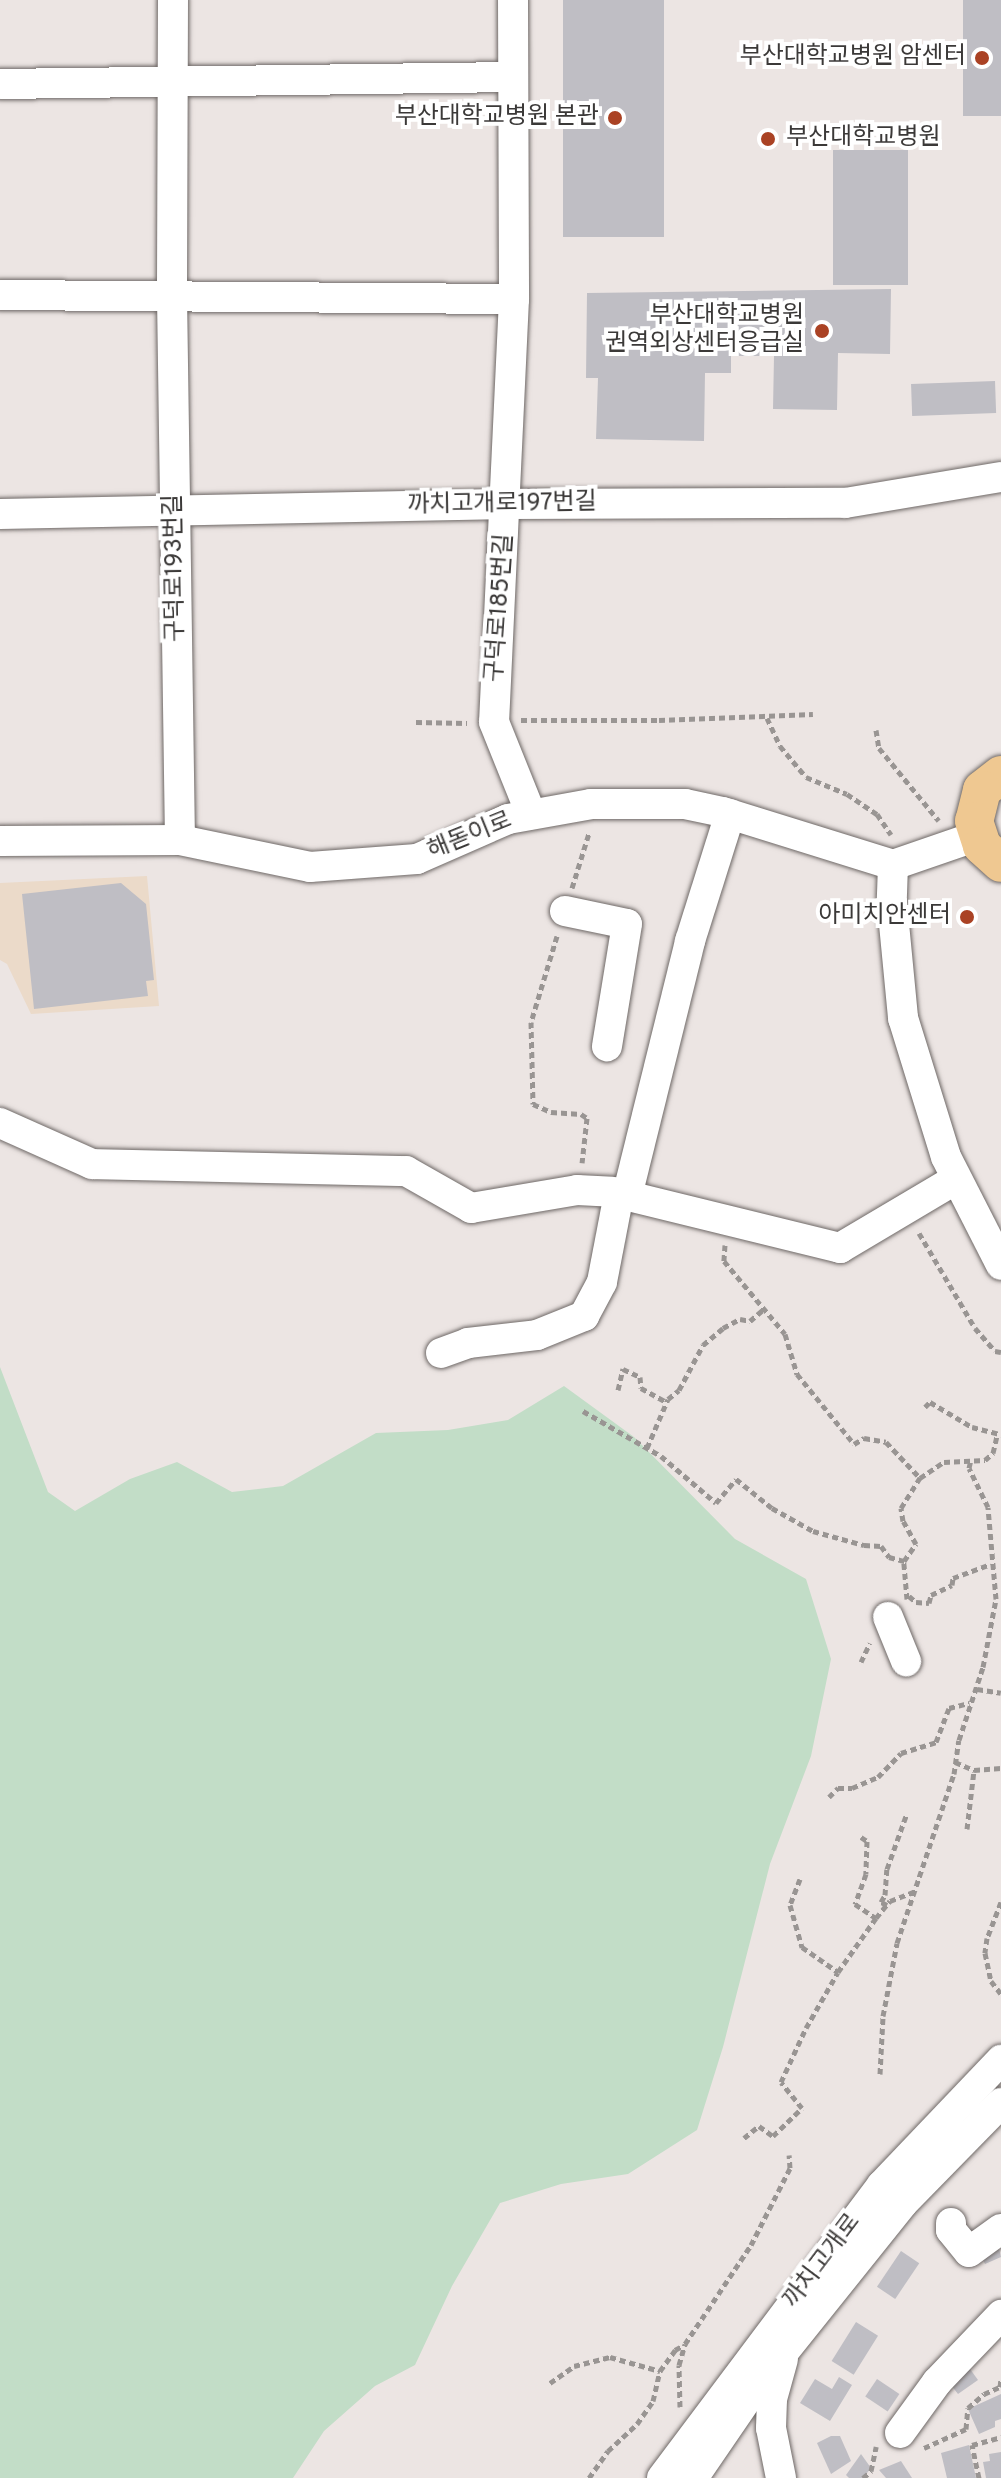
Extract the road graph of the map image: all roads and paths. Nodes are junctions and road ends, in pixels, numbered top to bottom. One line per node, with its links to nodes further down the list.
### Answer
1 (173, 0): 4 (street, 구덕로193번길)
2 (513, 0): 3 (street, 구덕로185번길)
3 (512, 77): 4 (street); 8 (street, 구덕로185번길)
4 (172, 83): 5 (street); 7 (street, 구덕로193번길)
5 (0, 84)
6 (0, 295): 7 (street)
7 (172, 296): 8 (street); 11 (street, 구덕로193번길)
8 (514, 299): 10 (street, 구덕로185번길)
9 (1001, 477): 10 (street, 까치고개로197번길)
10 (507, 504): 11 (street, 까치고개로197번길); 16 (street, 구덕로185번길)
11 (175, 511): 12 (street, 까치고개로197번길); 22 (street, 구덕로193번길)
12 (0, 514)
13 (813, 714): 14 (path)
14 (767, 718): 16 (path); 25 (path)
15 (416, 722): 16 (path)
16 (494, 722): 20 (street, 구덕로185번길)
17 (876, 730): 24 (path)
18 (1001, 775): 24 (main road)
19 (591, 804): 20 (street, 해돋이로); 21 (street, 해돋이로); 26 (path)
20 (531, 814): 22 (street, 해돋이로)
21 (730, 814): 25 (street, 해돋이로); 31 (street)
22 (180, 840): 23 (street, 해돋이로)
23 (0, 841)
24 (976, 847): 25 (street)
25 (898, 863): 29 (street)
26 (565, 911): 27 (street); 30 (path)
27 (607, 1046)
28 (0, 1123): 30 (street)
29 (956, 1179): 32 (street); 34 (street)
30 (581, 1190): 31 (street)
31 (623, 1195): 32 (street); 37 (street)
32 (727, 1223): 35 (path)
33 (919, 1233): 36 (path)
34 (1001, 1265)
35 (764, 1309): 39 (path); 45 (path)
36 (1001, 1352)
37 (441, 1353)
38 (618, 1390): 39 (path)
39 (666, 1402): 43 (path)
40 (925, 1407): 42 (path)
41 (583, 1411): 43 (path)
42 (999, 1434): 44 (path)
43 (647, 1448): 46 (path)
44 (971, 1459): 45 (path); 47 (path)
45 (920, 1478): 46 (path)
46 (904, 1561): 49 (path)
47 (991, 1564): 48 (path); 49 (path)
48 (998, 1573): 52 (path)
49 (898, 1607): 50 (street); 51 (path)
50 (906, 1661)
51 (861, 1662)
52 (977, 1689): 53 (path); 54 (path)
53 (1001, 1693)
54 (970, 1702): 55 (path); 58 (path)
55 (955, 1762): 57 (path); 63 (path)
56 (1001, 1768): 57 (path)
57 (974, 1770): 60 (path)
58 (829, 1797)
59 (907, 1813): 65 (path)
60 (967, 1829)
61 (861, 1837): 66 (path)
62 (800, 1879): 67 (path)
63 (914, 1892): 65 (path); 70 (path)
64 (1001, 1902): 68 (path)
65 (887, 1905): 66 (path)
66 (876, 1918): 67 (path)
67 (838, 1972): 72 (path)
68 (1001, 1994)
69 (1001, 2060): 85 (street, 까치고개로)
70 (880, 2074)
71 (1001, 2103): 78 (street)
72 (744, 2138)
73 (789, 2155): 77 (path)
74 (951, 2223): 75 (street)
75 (1001, 2229)
76 (1001, 2315): 82 (street)
77 (685, 2344): 79 (path); 81 (path)
78 (785, 2350): 86 (street); 87 (street)
79 (660, 2371): 80 (path); 84 (path)
80 (550, 2383)
81 (680, 2407)
82 (900, 2433)
83 (1001, 2437): 88 (path)
84 (589, 2478)
85 (662, 2478)
86 (693, 2478)
87 (781, 2478)
88 (979, 2478)

